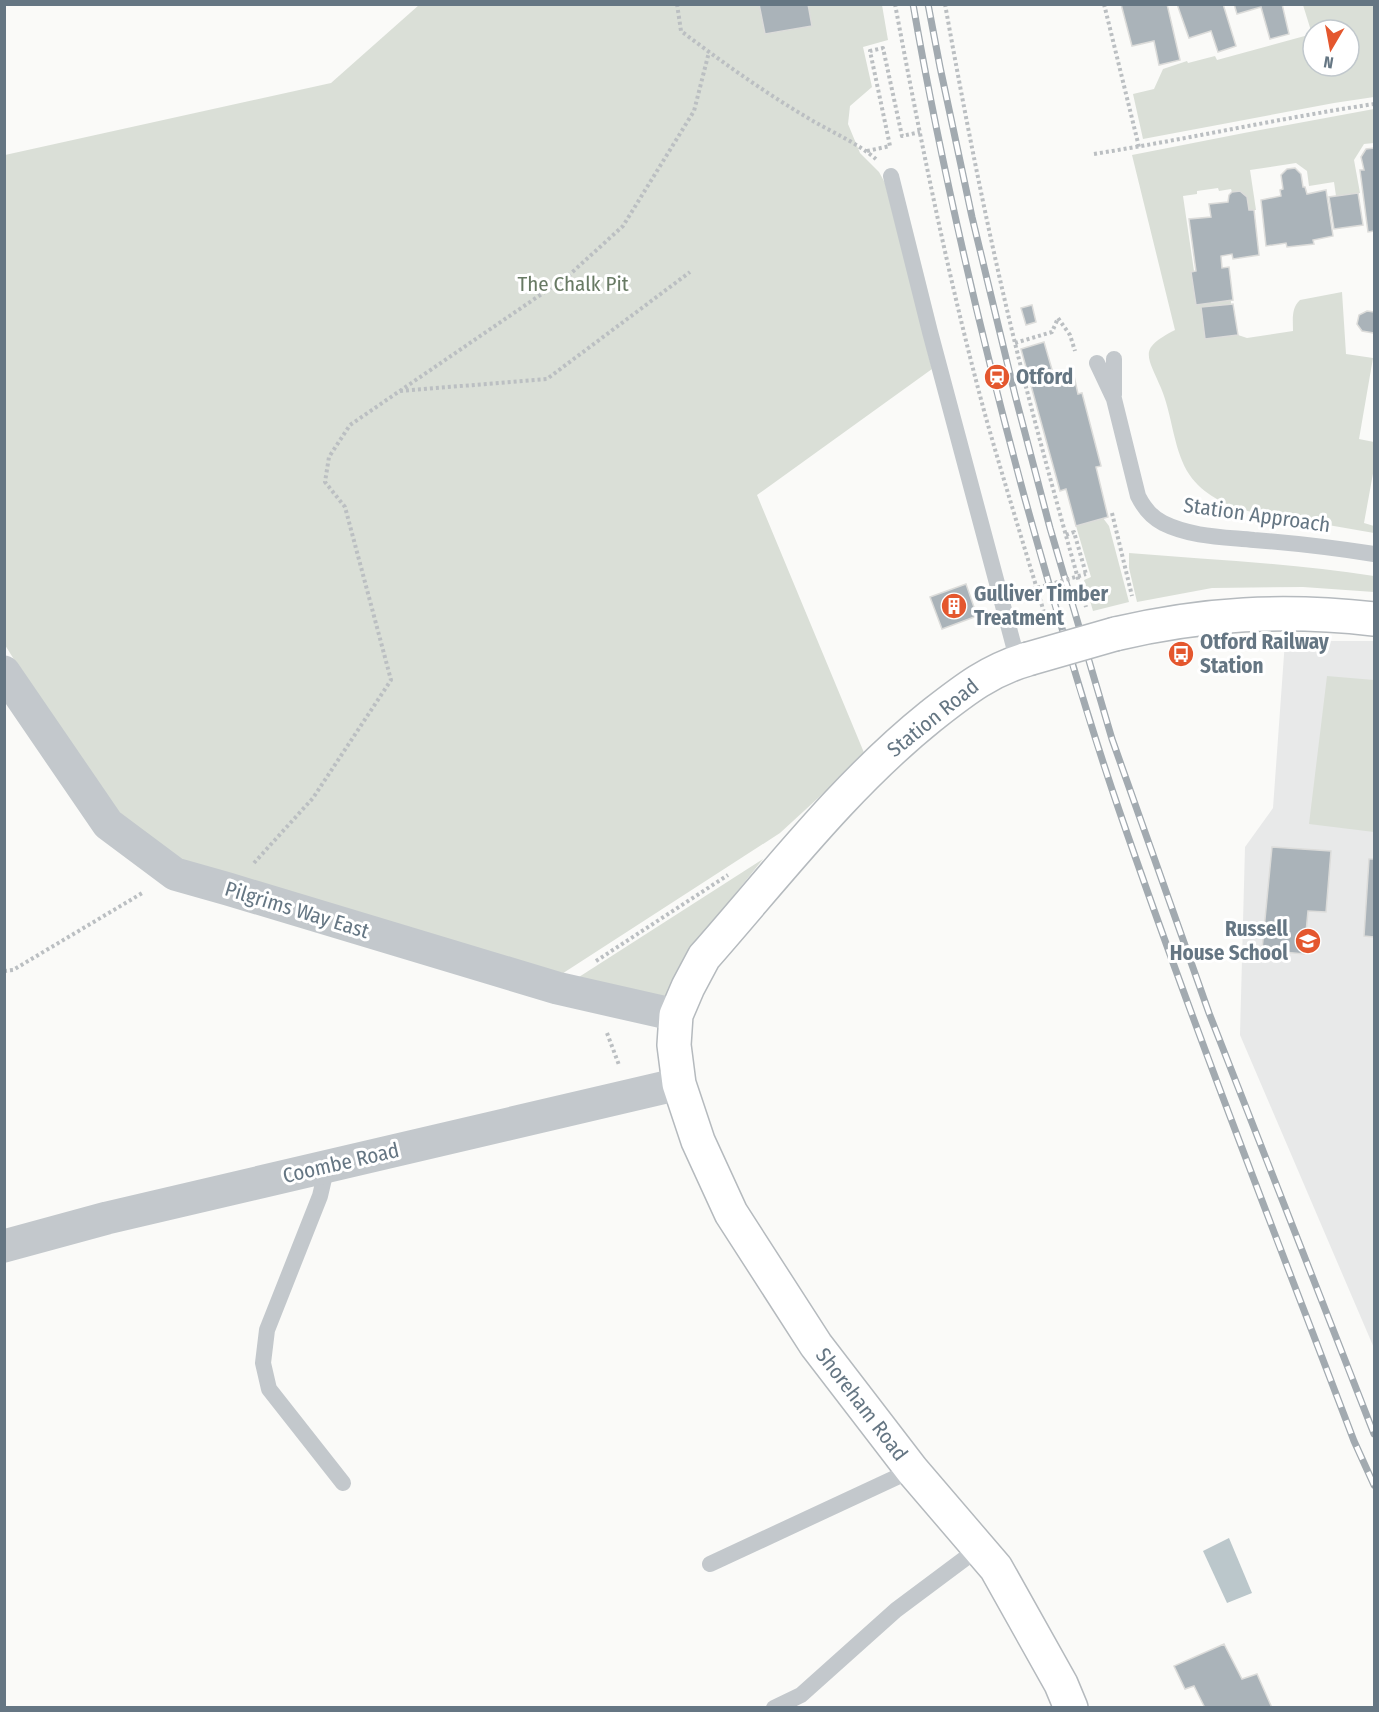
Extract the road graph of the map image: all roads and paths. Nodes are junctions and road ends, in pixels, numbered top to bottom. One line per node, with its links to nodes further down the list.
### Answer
1 (677, 4): 5 (path)
2 (895, 4): 7 (path)
3 (945, 4): 14 (path)
4 (1104, 4): 9 (path)
5 (709, 52): 8 (path); 18 (path)
6 (1374, 104): 9 (path)
7 (920, 132): 10 (path); 24 (path)
8 (851, 142)
9 (1139, 147): 11 (path)
10 (867, 152)
11 (1094, 154)
12 (891, 176): 32 (lane)
13 (690, 272): 18 (path)
14 (1015, 343): 15 (path); 21 (path)
15 (1077, 356)
16 (1114, 359): 19 (lane, Station Approach)
17 (1097, 363): 19 (lane, Station Approach)
18 (399, 391): 36 (path)
19 (1114, 399): 26 (lane, Station Approach)
20 (1052, 459): 21 (path)
21 (1045, 461): 23 (path)
22 (1112, 513): 28 (path)
23 (1066, 534): 27 (path, bridge); 29 (path)
24 (1023, 543): 25 (path); 30 (path)
25 (1014, 546)
26 (1374, 554)
27 (1026, 591)
28 (1133, 602)
29 (1086, 608)
30 (1046, 619)
31 (1374, 619): 32 (main road, Station Road, bridge)
32 (1023, 660): 40 (main road, Station Road)
33 (4, 672): 35 (street, Pilgrims Way East)
34 (736, 869): 38 (path)
35 (175, 874): 36 (street, Pilgrims Way East); 37 (path)
36 (228, 889): 38 (street, Pilgrims Way East)
37 (4, 971)
38 (556, 988): 39 (street, Pilgrims Way East)
39 (608, 999): 40 (street, Pilgrims Way East); 42 (path)
40 (676, 1015): 41 (main road, Station Road)
41 (679, 1084): 42 (street, Coombe Road); 45 (main road, Shoreham Road)
42 (635, 1095): 43 (street, Coombe Road)
43 (327, 1166): 44 (street, Coombe Road); 46 (lane)
44 (4, 1246)
45 (912, 1470): 47 (main road, Shoreham Road); 48 (lane)
46 (342, 1483)
47 (979, 1548): 49 (lane); 50 (main road, Shoreham Road)
48 (710, 1564)
49 (774, 1707)
50 (1071, 1707)

